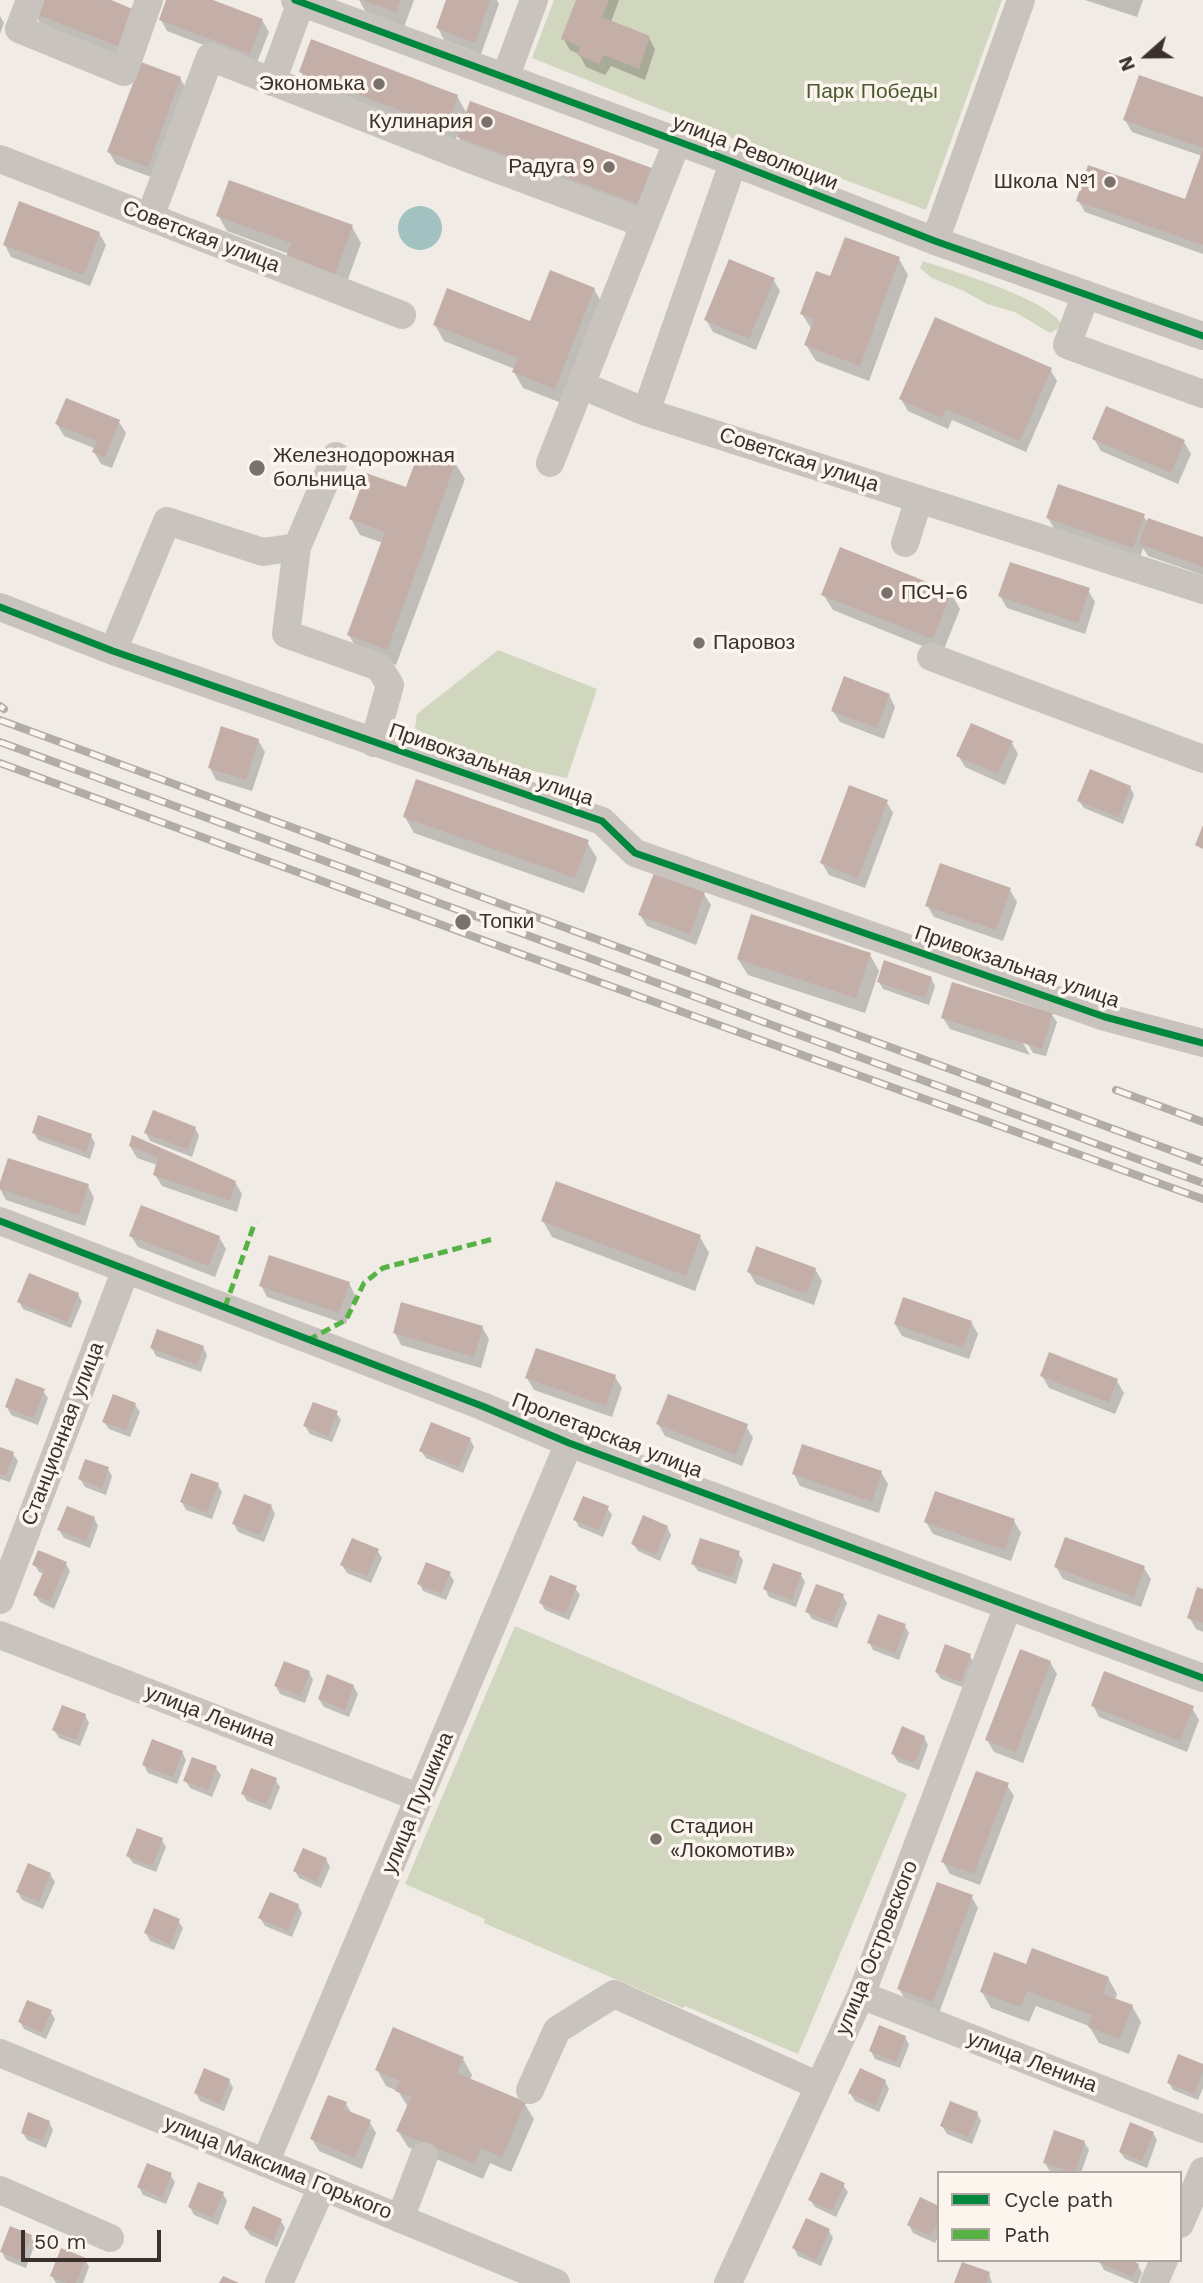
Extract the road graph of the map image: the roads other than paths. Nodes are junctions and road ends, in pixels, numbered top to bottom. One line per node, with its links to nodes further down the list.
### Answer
1 (30, 0): 2 (street)
2 (149, 0)
3 (534, 0): 6 (street)
4 (1021, 0): 13 (street)
5 (298, 1): 6 (street, улица Революции); 7 (street)
6 (505, 78): 8 (street, улица Революции)
7 (272, 82): 11 (street); 12 (street)
8 (677, 142): 10 (street, улица Революции); 12 (street)
9 (0, 159): 11 (street, Советская улица)
10 (733, 163): 13 (street, улица Революции); 19 (street)
11 (150, 217): 15 (street, Советская улица)
12 (645, 224): 17 (street)
13 (935, 241): 14 (street, улица Революции)
14 (1086, 294): 16 (street, улица Революции); 18 (street)
15 (402, 315)
16 (1203, 336)
17 (581, 385): 19 (street, Советская улица); 21 (street)
18 (1203, 394)
19 (646, 412): 22 (street, Советская улица)
20 (336, 456): 24 (street)
21 (550, 463)
22 (919, 499): 23 (street); 25 (street, Советская улица)
23 (905, 543)
24 (297, 547): 27 (street); 29 (street)
25 (1203, 590)
26 (0, 607): 27 (street, Привокзальная улица)
27 (113, 651): 29 (street, Привокзальная улица)
28 (931, 657): 30 (street)
29 (374, 743): 31 (street, Привокзальная улица)
30 (1200, 750)
31 (1203, 1043)
32 (0, 1221): 33 (street, Пролетарская улица)
33 (125, 1269): 34 (street, Пролетарская улица); 35 (street, Станционная улица)
34 (569, 1443): 36 (street, Пролетарская улица); 39 (street, улица Пушкина)
35 (0, 1600)
36 (1008, 1605): 38 (street, Пролетарская улица); 40 (street, улица Островского)
37 (0, 1635): 39 (street, улица Ленина)
38 (1203, 1678)
39 (420, 1798): 46 (street, улица Пушкина)
40 (860, 1995): 42 (street, улица Островского); 44 (street, улица Ленина)
41 (0, 2053): 46 (street, улица Максима Горького)
42 (819, 2086): 43 (street); 56 (street, улица Островского)
43 (530, 2090)
44 (1203, 2129)
45 (424, 2156): 50 (street)
46 (265, 2163): 48 (street, улица Максима Горького)
47 (1203, 2171): 51 (street)
48 (322, 2187): 50 (street, улица Максима Горького); 54 (street)
49 (0, 2190): 52 (street)
50 (400, 2219): 55 (street, улица Максима Горького)
51 (1182, 2219)
52 (110, 2238)
53 (1163, 2262): 57 (street)
54 (279, 2283)
55 (556, 2283)
56 (728, 2283)
57 (1154, 2283)

